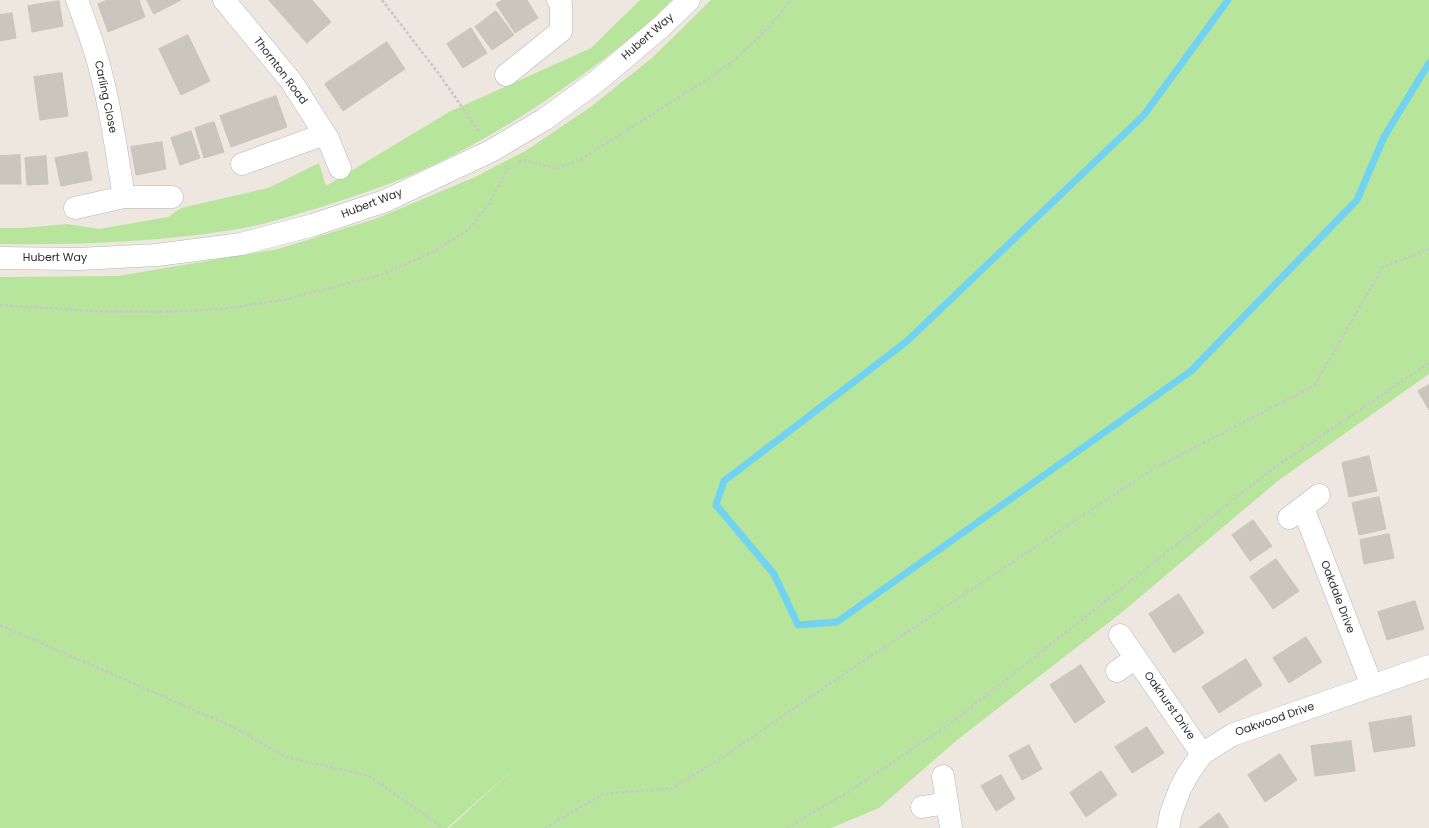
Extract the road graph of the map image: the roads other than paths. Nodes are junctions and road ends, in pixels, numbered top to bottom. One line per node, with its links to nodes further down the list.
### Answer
1 (77, 0): 9 (street, Carling Close)
2 (224, 0): 6 (street, Thornton Road)
3 (689, 0): 12 (street, Hubert Way)
4 (565, 1): 5 (street)
5 (506, 75)
6 (325, 134): 7 (street); 8 (street, Thornton Road)
7 (242, 164)
8 (340, 168)
9 (124, 197): 10 (street); 11 (street)
10 (172, 197)
11 (75, 208)
12 (0, 258)
13 (1304, 507): 18 (street, Oakdale Drive)
14 (1120, 634): 15 (street, Oakhurst Drive)
15 (1136, 658): 17 (street); 19 (street, Oakhurst Drive)
16 (1429, 666): 18 (street, Oakwood Drive)
17 (1117, 671)
18 (1372, 686): 19 (street, Oakwood Drive)
19 (1202, 754): 24 (street, Oakwood Drive)
20 (943, 776): 21 (street)
21 (947, 803): 22 (street); 23 (street)
22 (922, 807)
23 (951, 828)
24 (1168, 828)

